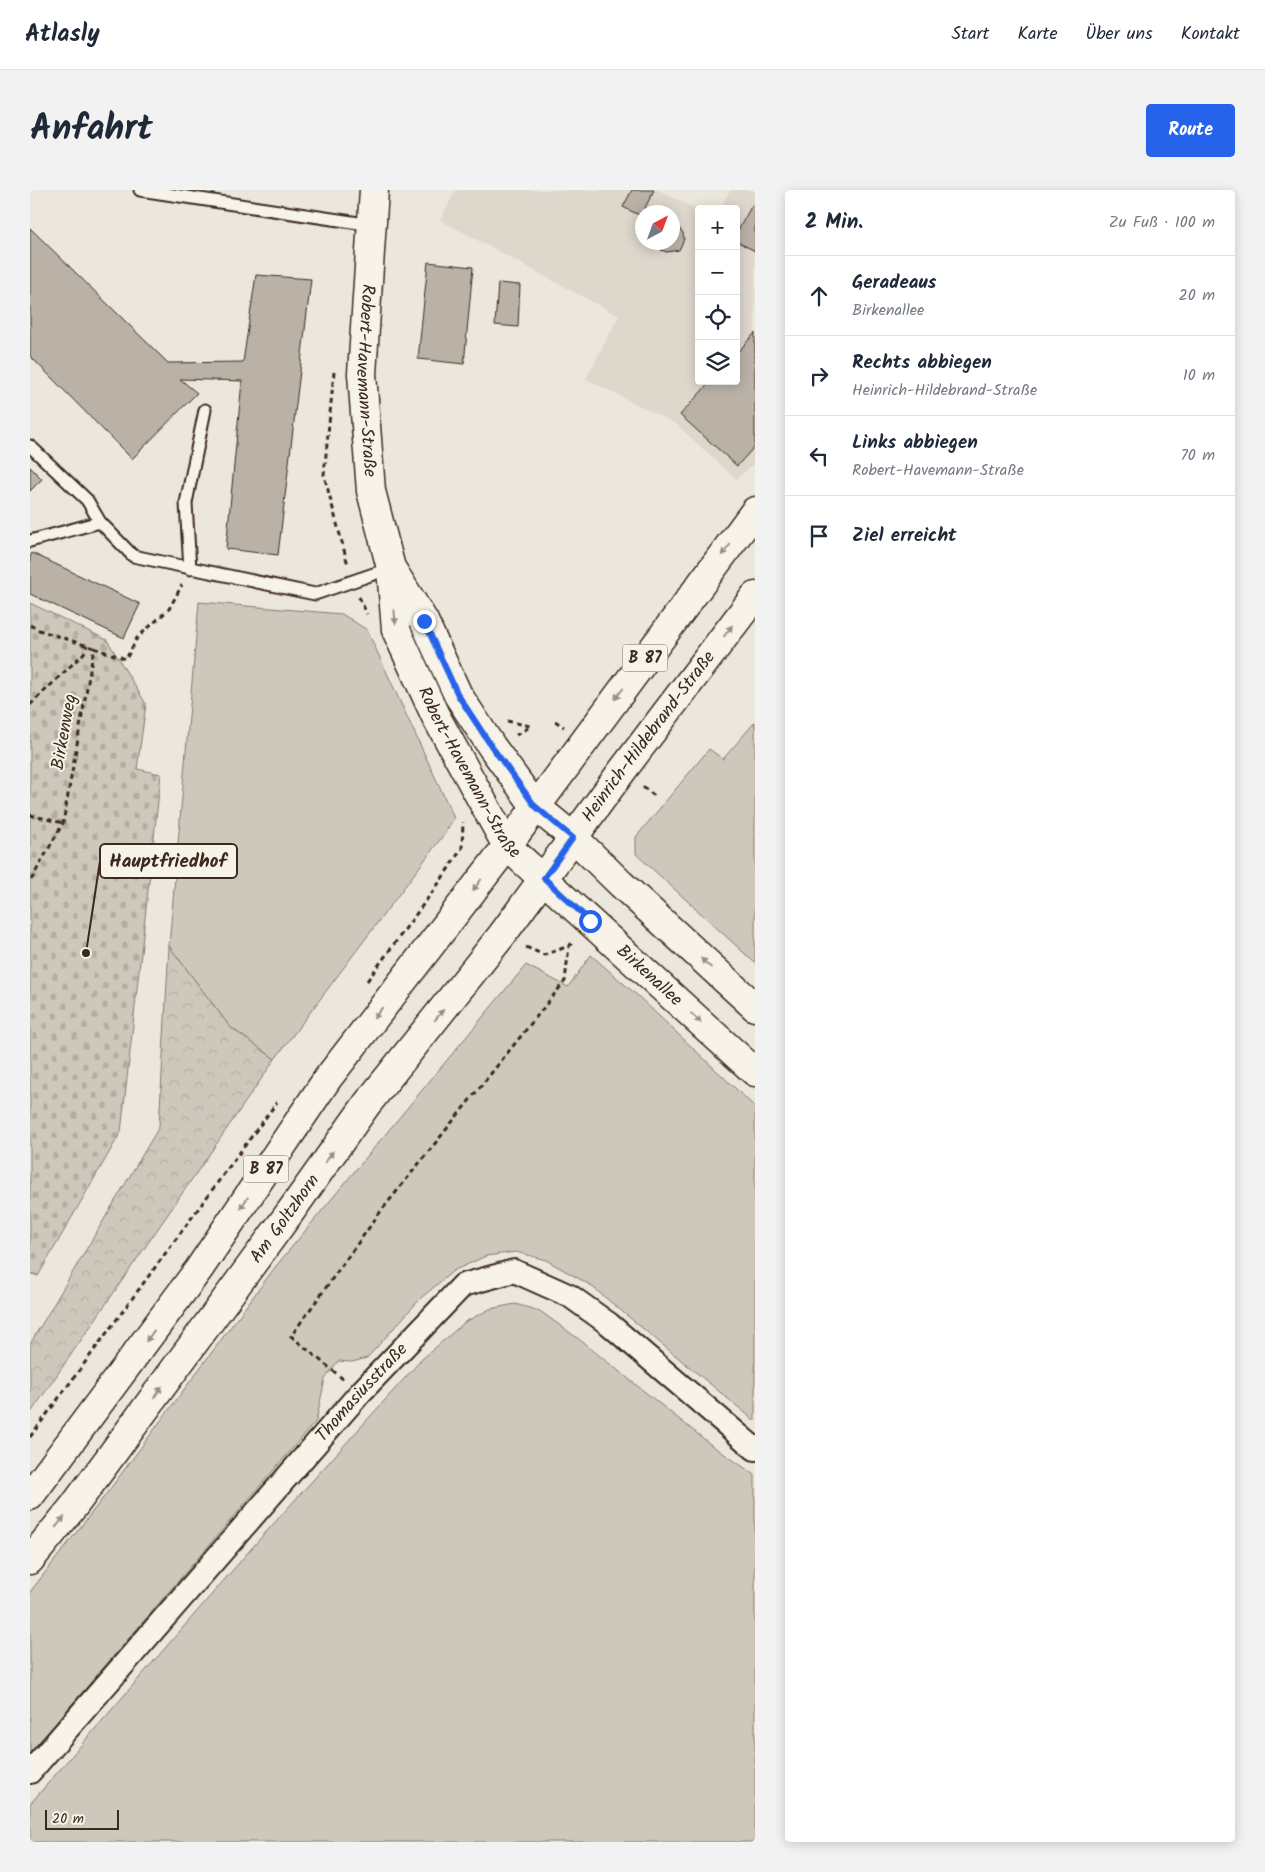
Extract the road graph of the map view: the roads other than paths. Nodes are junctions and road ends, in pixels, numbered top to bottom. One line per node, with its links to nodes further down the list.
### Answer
1 (140, 190): 3 (lane)
2 (374, 190): 3 (main road, Robert-Havemann-Straße)
3 (372, 225): 9 (main road, Robert-Havemann-Straße)
4 (205, 410): 10 (lane)
5 (30, 446): 7 (lane)
6 (755, 511): 12 (main road, B 87, one-way to 12)
7 (100, 522): 8 (lane); 10 (lane)
8 (30, 541)
9 (391, 568): 10 (lane); 12 (main road, Robert-Havemann-Straße); 14 (main road, Robert-Havemann-Straße, one-way to 14)
10 (190, 569)
11 (755, 596): 13 (main road, Heinrich-Hildebrand-Straße / B 87, one-way to 11)
12 (535, 806): 13 (main road, Robert-Havemann-Straße); 14 (main road, B 87)
13 (573, 838): 15 (main road, Heinrich-Hildebrand-Straße / B 87); 16 (main road, one-way to 13)
14 (507, 846): 15 (main road, Robert-Havemann-Straße); 19 (main road, B 87, one-way to 19)
15 (544, 878): 17 (main road, Birkenallee, one-way to 17); 20 (main road, Am Goltzhorn / B 87, one-way to 15)
16 (755, 1007)
17 (755, 1072)
18 (755, 1449): 21 (street, Thomasiusstraße)
19 (30, 1496)
20 (30, 1560)
21 (30, 1772)

